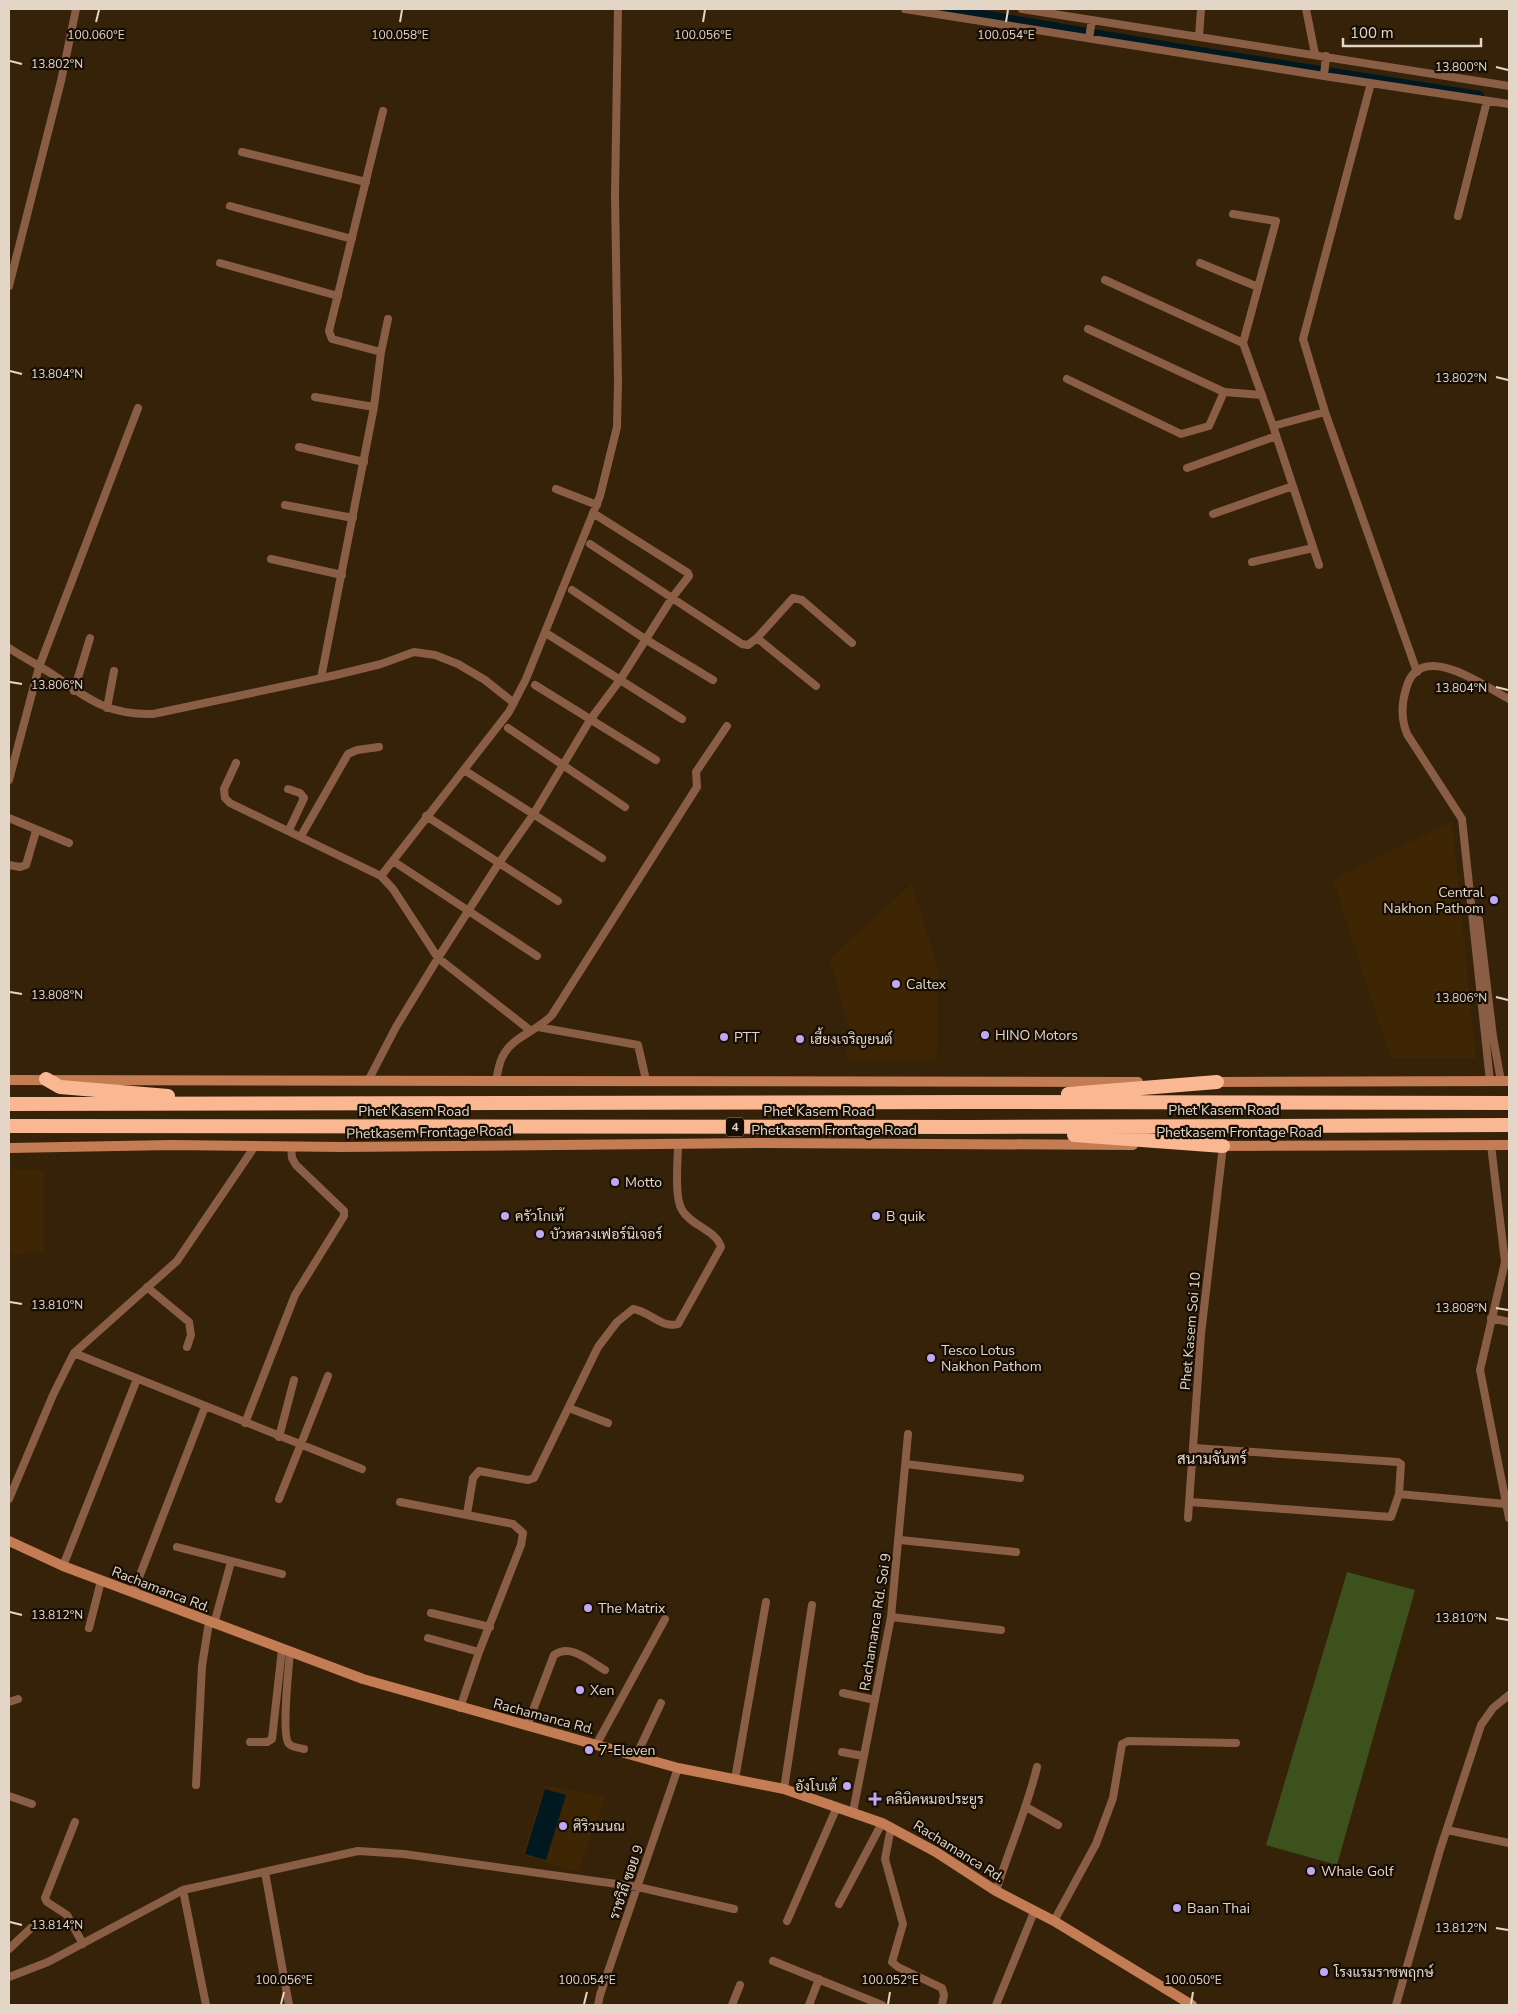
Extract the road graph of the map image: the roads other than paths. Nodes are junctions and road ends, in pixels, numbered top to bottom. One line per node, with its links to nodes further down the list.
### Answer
1 (76, 9): 27 (street)
2 (618, 9): 49 (street)
3 (905, 9): 9 (street)
4 (1022, 9): 7 (street)
5 (1201, 9): 8 (street)
6 (1306, 9): 10 (street)
7 (1092, 23): 8 (street); 9 (street)
8 (1199, 36): 10 (street)
9 (1089, 37): 12 (street)
10 (1315, 54): 11 (street)
11 (1326, 59): 12 (street); 14 (street)
12 (1324, 74): 13 (street)
13 (1371, 83): 15 (street); 40 (street)
14 (1509, 86)
15 (1487, 101): 16 (street); 22 (street)
16 (1509, 104)
17 (384, 111): 19 (street)
18 (242, 152): 19 (street)
19 (366, 182): 23 (street)
20 (230, 206): 23 (street)
21 (1233, 214): 28 (street)
22 (1458, 216)
23 (352, 239): 29 (street)
24 (220, 263): 29 (street)
25 (1200, 263): 28 (street)
26 (1105, 280): 32 (street)
27 (9, 286)
28 (1258, 287): 32 (street)
29 (338, 296): 33 (street)
30 (388, 319): 33 (street)
31 (1088, 329): 35 (street)
32 (1243, 343): 36 (street)
33 (381, 352): 38 (street)
34 (1067, 379): 35 (street)
35 (1224, 392): 36 (street)
36 (1262, 395): 41 (street)
37 (315, 397): 38 (street)
38 (374, 407): 44 (street)
39 (138, 408): 67 (street)
40 (1325, 412): 41 (street); 69 (street)
41 (1273, 426): 42 (street)
42 (1276, 436): 45 (street); 46 (street)
43 (299, 447): 44 (street)
44 (364, 462): 52 (street)
45 (1187, 468)
46 (1293, 486): 51 (street); 54 (street)
47 (556, 489): 49 (street)
48 (285, 505): 52 (street)
49 (597, 505): 50 (street)
50 (593, 513): 60 (street); 77 (street)
51 (1213, 514)
52 (353, 518): 58 (street)
53 (590, 544): 60 (street)
54 (1314, 548): 56 (street); 57 (street)
55 (271, 560): 58 (street)
56 (1252, 562)
57 (1319, 565)
58 (342, 575): 70 (street)
59 (572, 590): 64 (street)
60 (672, 598): 63 (street); 64 (street)
61 (549, 635): 71 (street)
62 (90, 638): 75 (street)
63 (757, 638): 65 (street); 74 (street)
64 (645, 639): 71 (street); 72 (street)
65 (852, 643)
66 (9, 648): 67 (street)
67 (39, 667): 75 (street); 88 (street)
68 (114, 671): 78 (street)
69 (1417, 672): 76 (street); 113 (street)
70 (321, 678): 77 (street); 78 (street)
71 (620, 680): 79 (street); 80 (street)
72 (712, 680)
73 (535, 685): 79 (street)
74 (816, 686)
75 (74, 691): 78 (street)
76 (1509, 699)
77 (514, 702): 87 (street)
78 (107, 708)
79 (590, 720): 84 (street); 86 (street)
80 (682, 720)
81 (727, 726): 107 (street)
82 (508, 728): 86 (street)
83 (379, 747): 96 (street)
84 (656, 760)
85 (236, 763): 94 (street)
86 (563, 766): 90 (street); 91 (street)
87 (464, 770): 91 (street); 92 (street)
88 (9, 780)
89 (288, 789): 94 (street)
90 (625, 807)
91 (533, 815): 98 (street); 100 (street)
92 (426, 816): 99 (street); 100 (street)
93 (9, 818): 95 (street)
94 (289, 830): 96 (street)
95 (36, 831): 97 (street); 101 (street)
96 (302, 836): 102 (street)
97 (69, 843)
98 (602, 858)
99 (393, 861): 102 (street); 104 (street)
100 (499, 863): 103 (street); 104 (street)
101 (9, 865)
102 (382, 876): 106 (street)
103 (558, 901)
104 (470, 911): 105 (street); 106 (street)
105 (537, 956)
106 (438, 958): 107 (street); 109 (street)
107 (534, 1029): 111 (street); 112 (street)
108 (46, 1079): 109 (main road); 110 (main road); 118 (highway)
109 (368, 1079): 111 (main road)
110 (9, 1080)
111 (496, 1080): 112 (main road)
112 (646, 1080): 114 (main road)
113 (1500, 1081): 114 (main road)
114 (1217, 1082): 115 (highway)
115 (970, 1102): 116 (highway, Phet Kasem Road / 4); 118 (highway, Phet Kasem Road / 4)
116 (1509, 1103)
117 (9, 1104): 118 (highway, Phet Kasem Road / 4)
118 (200, 1104)
119 (1509, 1125): 121 (highway, Phet Kasem Road / 4)
120 (9, 1126): 121 (highway, Phet Kasem Road / 4)
121 (972, 1127): 127 (highway)
122 (678, 1144): 126 (main road, Phetkasem Frontage Road / 4); 127 (main road, Phetkasem Frontage Road / 4); 138 (street)
123 (1491, 1145): 124 (main road, Phetkasem Frontage Road / 4); 127 (main road, Phetkasem Frontage Road / 4); 130 (street)
124 (1509, 1145)
125 (255, 1146): 126 (main road, Phetkasem Frontage Road / 4); 128 (main road, Phetkasem Frontage Road / 4); 129 (street)
126 (291, 1146): 139 (street)
127 (1223, 1146): 144 (street, Phet Kasem Soi 10)
128 (9, 1148)
129 (147, 1288): 132 (street); 133 (street)
130 (1491, 1318): 131 (street); 153 (street)
131 (1509, 1322)
132 (187, 1347)
133 (74, 1353): 135 (street); 149 (street)
134 (328, 1376): 143 (street)
135 (137, 1379): 137 (street); 162 (street)
136 (294, 1380): 142 (street)
137 (205, 1407): 139 (street); 165 (street)
138 (569, 1408): 140 (street); 154 (street)
139 (245, 1423): 142 (street)
140 (608, 1423)
141 (908, 1434): 145 (street, Rachamanca Rd. Soi 9)
142 (279, 1437): 143 (street)
143 (302, 1446): 146 (street); 150 (street)
144 (1194, 1448): 148 (street); 152 (street, Phet Kasem Soi 10)
145 (906, 1464): 147 (street); 157 (street, Rachamanca Rd. Soi 9)
146 (362, 1469)
147 (1020, 1478)
148 (1399, 1494): 152 (street); 153 (street)
149 (9, 1499)
150 (279, 1499)
151 (400, 1502): 154 (street)
152 (1190, 1502): 155 (street, Phet Kasem Soi 10)
153 (1506, 1504): 156 (street)
154 (467, 1514): 173 (street)
155 (1188, 1518)
156 (1509, 1518)
157 (900, 1540): 160 (street); 169 (street, Rachamanca Rd. Soi 9)
158 (9, 1541): 162 (main road, Rachamanca Rd.)
159 (177, 1547): 161 (street)
160 (1016, 1552)
161 (231, 1562): 163 (street); 171 (street)
162 (63, 1566): 164 (main road, Rachamanca Rd.)
163 (282, 1574)
164 (101, 1581): 165 (main road, Rachamanca Rd.); 172 (street)
165 (133, 1593): 171 (main road, Rachamanca Rd.)
166 (766, 1602): 196 (street)
167 (812, 1606): 198 (street)
168 (431, 1613): 173 (street)
169 (890, 1617): 174 (street); 182 (street, Rachamanca Rd. Soi 9)
170 (666, 1619): 189 (street)
171 (212, 1623): 176 (main road, Rachamanca Rd.); 197 (street)
172 (89, 1628)
173 (490, 1628): 177 (street)
174 (1002, 1630)
175 (428, 1638): 177 (street)
176 (286, 1650): 185 (main road, Rachamanca Rd.); 187 (street); 190 (street)
177 (479, 1652): 185 (street)
178 (605, 1670): 186 (street)
179 (843, 1693): 182 (street)
180 (1509, 1695): 207 (street)
181 (18, 1699): 183 (street)
182 (876, 1700): 193 (street, Rachamanca Rd. Soi 9)
183 (9, 1702)
184 (661, 1703): 192 (street)
185 (460, 1708): 186 (main road, Rachamanca Rd.)
186 (527, 1726): 189 (main road, Rachamanca Rd.)
187 (250, 1742)
188 (1236, 1743): 217 (street)
189 (596, 1745): 192 (main road, Rachamanca Rd.)
190 (304, 1749)
191 (842, 1752): 193 (street)
192 (636, 1756): 195 (main road, Rachamanca Rd.)
193 (863, 1756): 203 (street, Rachamanca Rd. Soi 9)
194 (1037, 1767): 201 (street)
195 (678, 1768): 196 (main road, Rachamanca Rd.); 210 (street, ราชวิถี ซอย 9)
196 (735, 1779): 198 (main road, Rachamanca Rd.)
197 (196, 1786)
198 (784, 1789): 202 (main road, Rachamanca Rd.)
199 (9, 1796): 200 (street)
200 (32, 1804)
201 (1026, 1807): 206 (street); 212 (street)
202 (837, 1808): 203 (main road, Rachamanca Rd.); 216 (street)
203 (853, 1812): 205 (main road, Rachamanca Rd.)
204 (74, 1822): 219 (street)
205 (887, 1825): 212 (main road, Rachamanca Rd.); 213 (street); 231 (street)
206 (1058, 1825)
207 (1448, 1830): 208 (street); 234 (street)
208 (1509, 1843)
209 (266, 1872): 210 (street); 211 (street); 226 (street)
210 (638, 1887): 214 (street); 227 (street, ราชวิถี ซอย 9)
211 (182, 1890): 219 (street); 225 (street)
212 (996, 1891): 215 (main road, Rachamanca Rd.)
213 (839, 1904)
214 (734, 1909)
215 (1034, 1912): 217 (main road, Rachamanca Rd.); 232 (street)
216 (788, 1921)
217 (1054, 1922): 233 (main road, Rachamanca Rd.)
218 (31, 1928): 220 (street)
219 (83, 1944): 222 (street)
220 (9, 1948)
221 (773, 1962): 223 (street)
222 (9, 1977)
223 (819, 1979): 229 (street); 230 (street)
224 (740, 1985): 228 (street)
225 (206, 2005)
226 (290, 2005)
227 (598, 2005)
228 (732, 2005)
229 (809, 2005)
230 (882, 2005)
231 (942, 2005)
232 (996, 2005)
233 (1192, 2005)
234 (1396, 2005)

